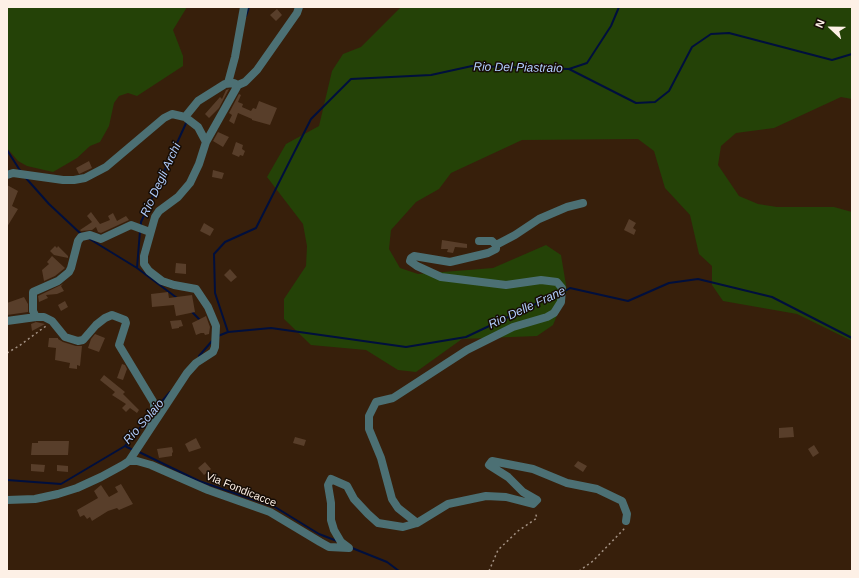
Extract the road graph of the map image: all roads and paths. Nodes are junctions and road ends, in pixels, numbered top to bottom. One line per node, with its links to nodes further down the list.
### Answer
1 (244, 7): 3 (street)
2 (299, 7): 4 (street)
3 (228, 83): 4 (street); 5 (street)
4 (238, 85): 6 (street)
5 (185, 117): 6 (street); 7 (street)
6 (206, 142): 9 (street)
7 (7, 175)
8 (583, 203): 11 (street)
9 (150, 232): 12 (street); 16 (street)
10 (478, 241): 11 (street)
11 (496, 245): 21 (street)
12 (36, 317): 13 (street); 14 (street)
13 (7, 321)
14 (52, 321): 15 (path); 16 (street)
15 (7, 353)
16 (150, 430): 17 (street)
17 (129, 461): 18 (street); 21 (street, Via Fondicacce)
18 (7, 500)
19 (533, 504): 20 (street); 21 (street, Via Fondicacce); 22 (path)
20 (626, 521): 23 (path)
21 (417, 523)
22 (489, 571)
23 (579, 571)

